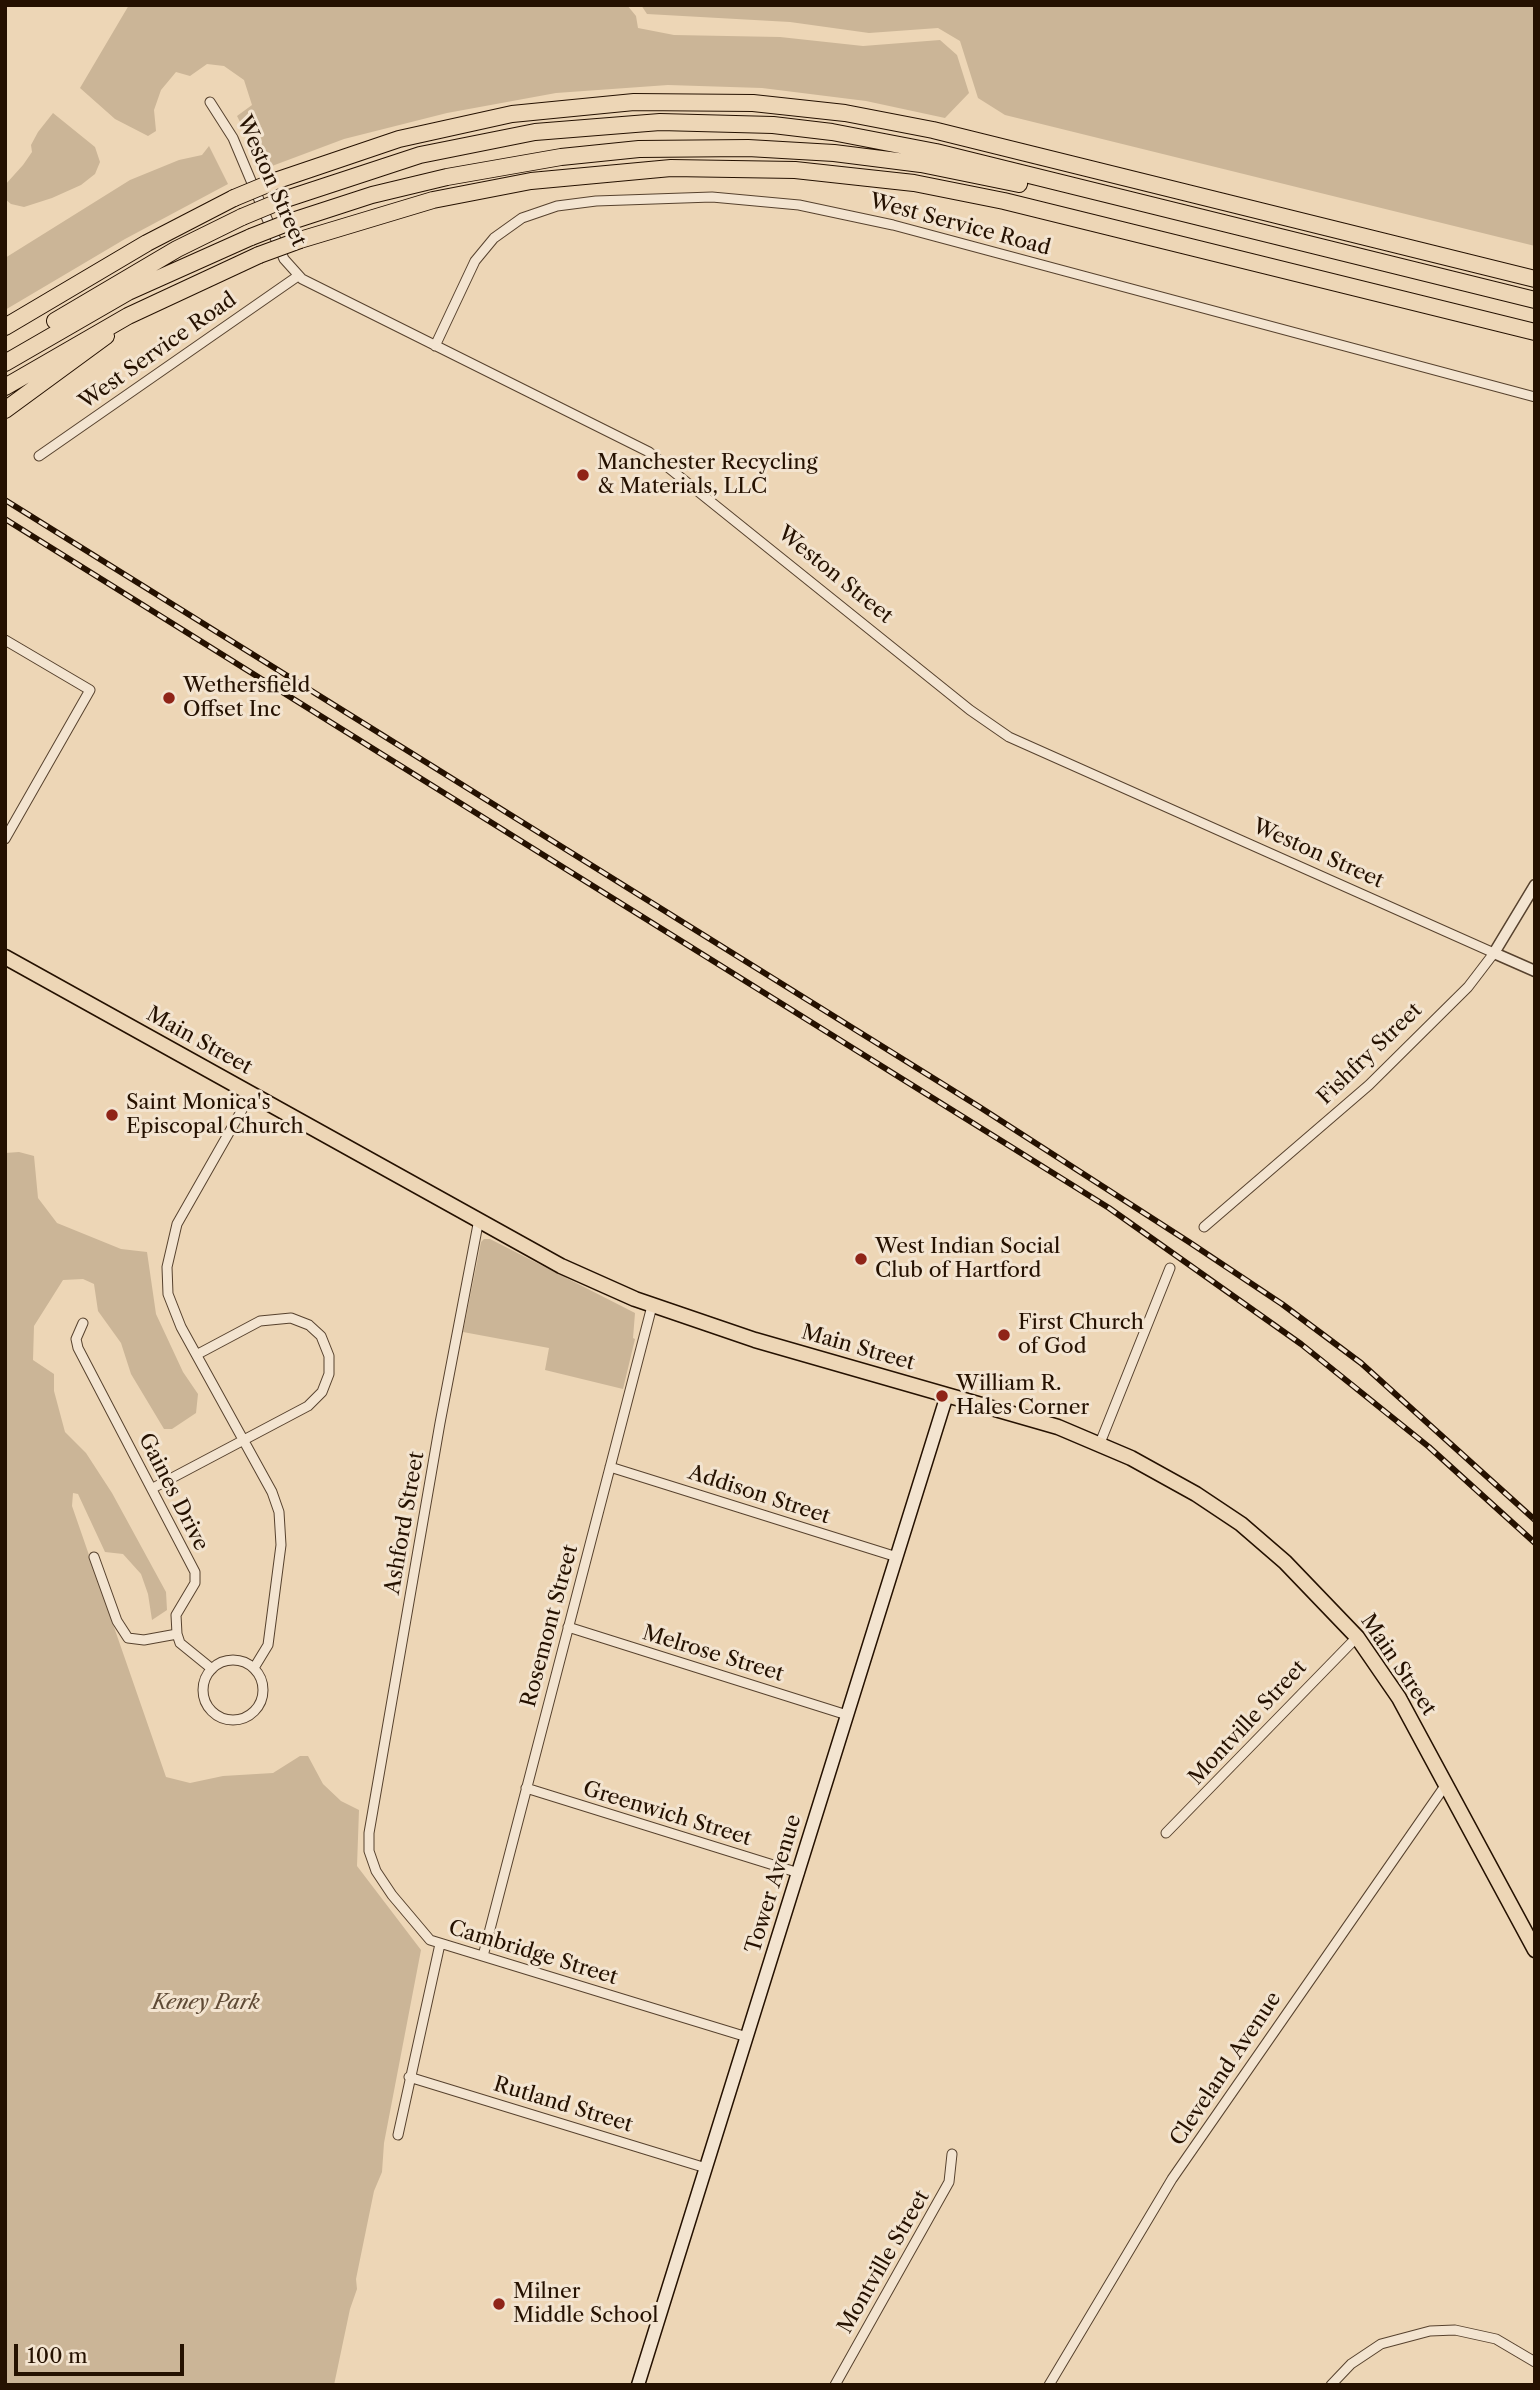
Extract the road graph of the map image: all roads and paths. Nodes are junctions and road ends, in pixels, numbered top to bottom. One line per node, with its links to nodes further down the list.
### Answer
1 (210, 102): 2 (street, Weston Street)
2 (298, 276): 9 (street, Weston Street); 15 (street, West Service Road)
3 (1535, 279): 7 (highway, bridge)
4 (1535, 300): 10 (highway, bridge)
5 (1535, 312): 11 (highway, bridge)
6 (128, 316): 8 (highway, bridge); 12 (highway); 14 (highway)
7 (5, 327)
8 (1535, 332)
9 (435, 346): 13 (street, West Service Road); 19 (street, Weston Street)
10 (5, 351)
11 (5, 363)
12 (5, 387)
13 (1535, 397)
14 (5, 410)
15 (39, 456)
16 (5, 640): 17 (street)
17 (5, 839)
18 (1535, 886): 19 (street, Fishfry Street)
19 (1494, 953): 21 (street, Weston Street); 24 (street, Fishfry Street)
20 (5, 957): 22 (main road, Main Street)
21 (1535, 971)
22 (251, 1094): 23 (main road, Main Street); 28 (street)
23 (479, 1219): 26 (main road, Main Street); 44 (street, Ashford Street)
24 (1205, 1227)
25 (1171, 1268): 31 (street)
26 (652, 1306): 29 (main road, Main Street); 32 (street, Rosemont Street)
27 (83, 1323): 33 (street, Gaines Drive)
28 (198, 1354): 30 (street); 30 (street)
29 (947, 1395): 31 (main road, Main Street); 35 (main road, Tower Avenue)
30 (244, 1439): 33 (street); 39 (street)
31 (1100, 1443): 38 (main road, Main Street)
32 (610, 1467): 35 (street, Addison Street); 36 (street, Rosemont Street)
33 (153, 1488): 37 (street, Gaines Drive)
34 (94, 1557): 37 (street)
35 (897, 1557): 41 (main road, Tower Avenue)
36 (568, 1627): 41 (street, Melrose Street); 43 (street, Rosemont Street)
37 (177, 1634): 40 (street)
38 (1357, 1637): 42 (main road, Main Street); 45 (street, Montville Street)
39 (254, 1668): 40 (street); 40 (street)
40 (212, 1669)
41 (847, 1715): 46 (main road, Tower Avenue)
42 (1447, 1783): 48 (main road, Main Street); 58 (street, Cleveland Avenue)
43 (526, 1788): 46 (street, Greenwich Street); 49 (street, Rosemont Street)
44 (369, 1833): 47 (street, Cambridge Street)
45 (1166, 1833)
46 (799, 1873): 50 (main road, Tower Avenue)
47 (440, 1944): 49 (street, Cambridge Street); 51 (street)
48 (1535, 1950)
49 (482, 1956): 50 (street, Cambridge Street)
50 (747, 2037): 54 (main road, Tower Avenue)
51 (409, 2077): 52 (street); 54 (street, Rutland Street)
52 (398, 2134)
53 (952, 2154): 57 (street, Montville Street)
54 (706, 2168): 56 (main road, Tower Avenue)
55 (1535, 2362): 59 (street)
56 (638, 2385)
57 (835, 2385)
58 (1049, 2385)
59 (1331, 2385)

